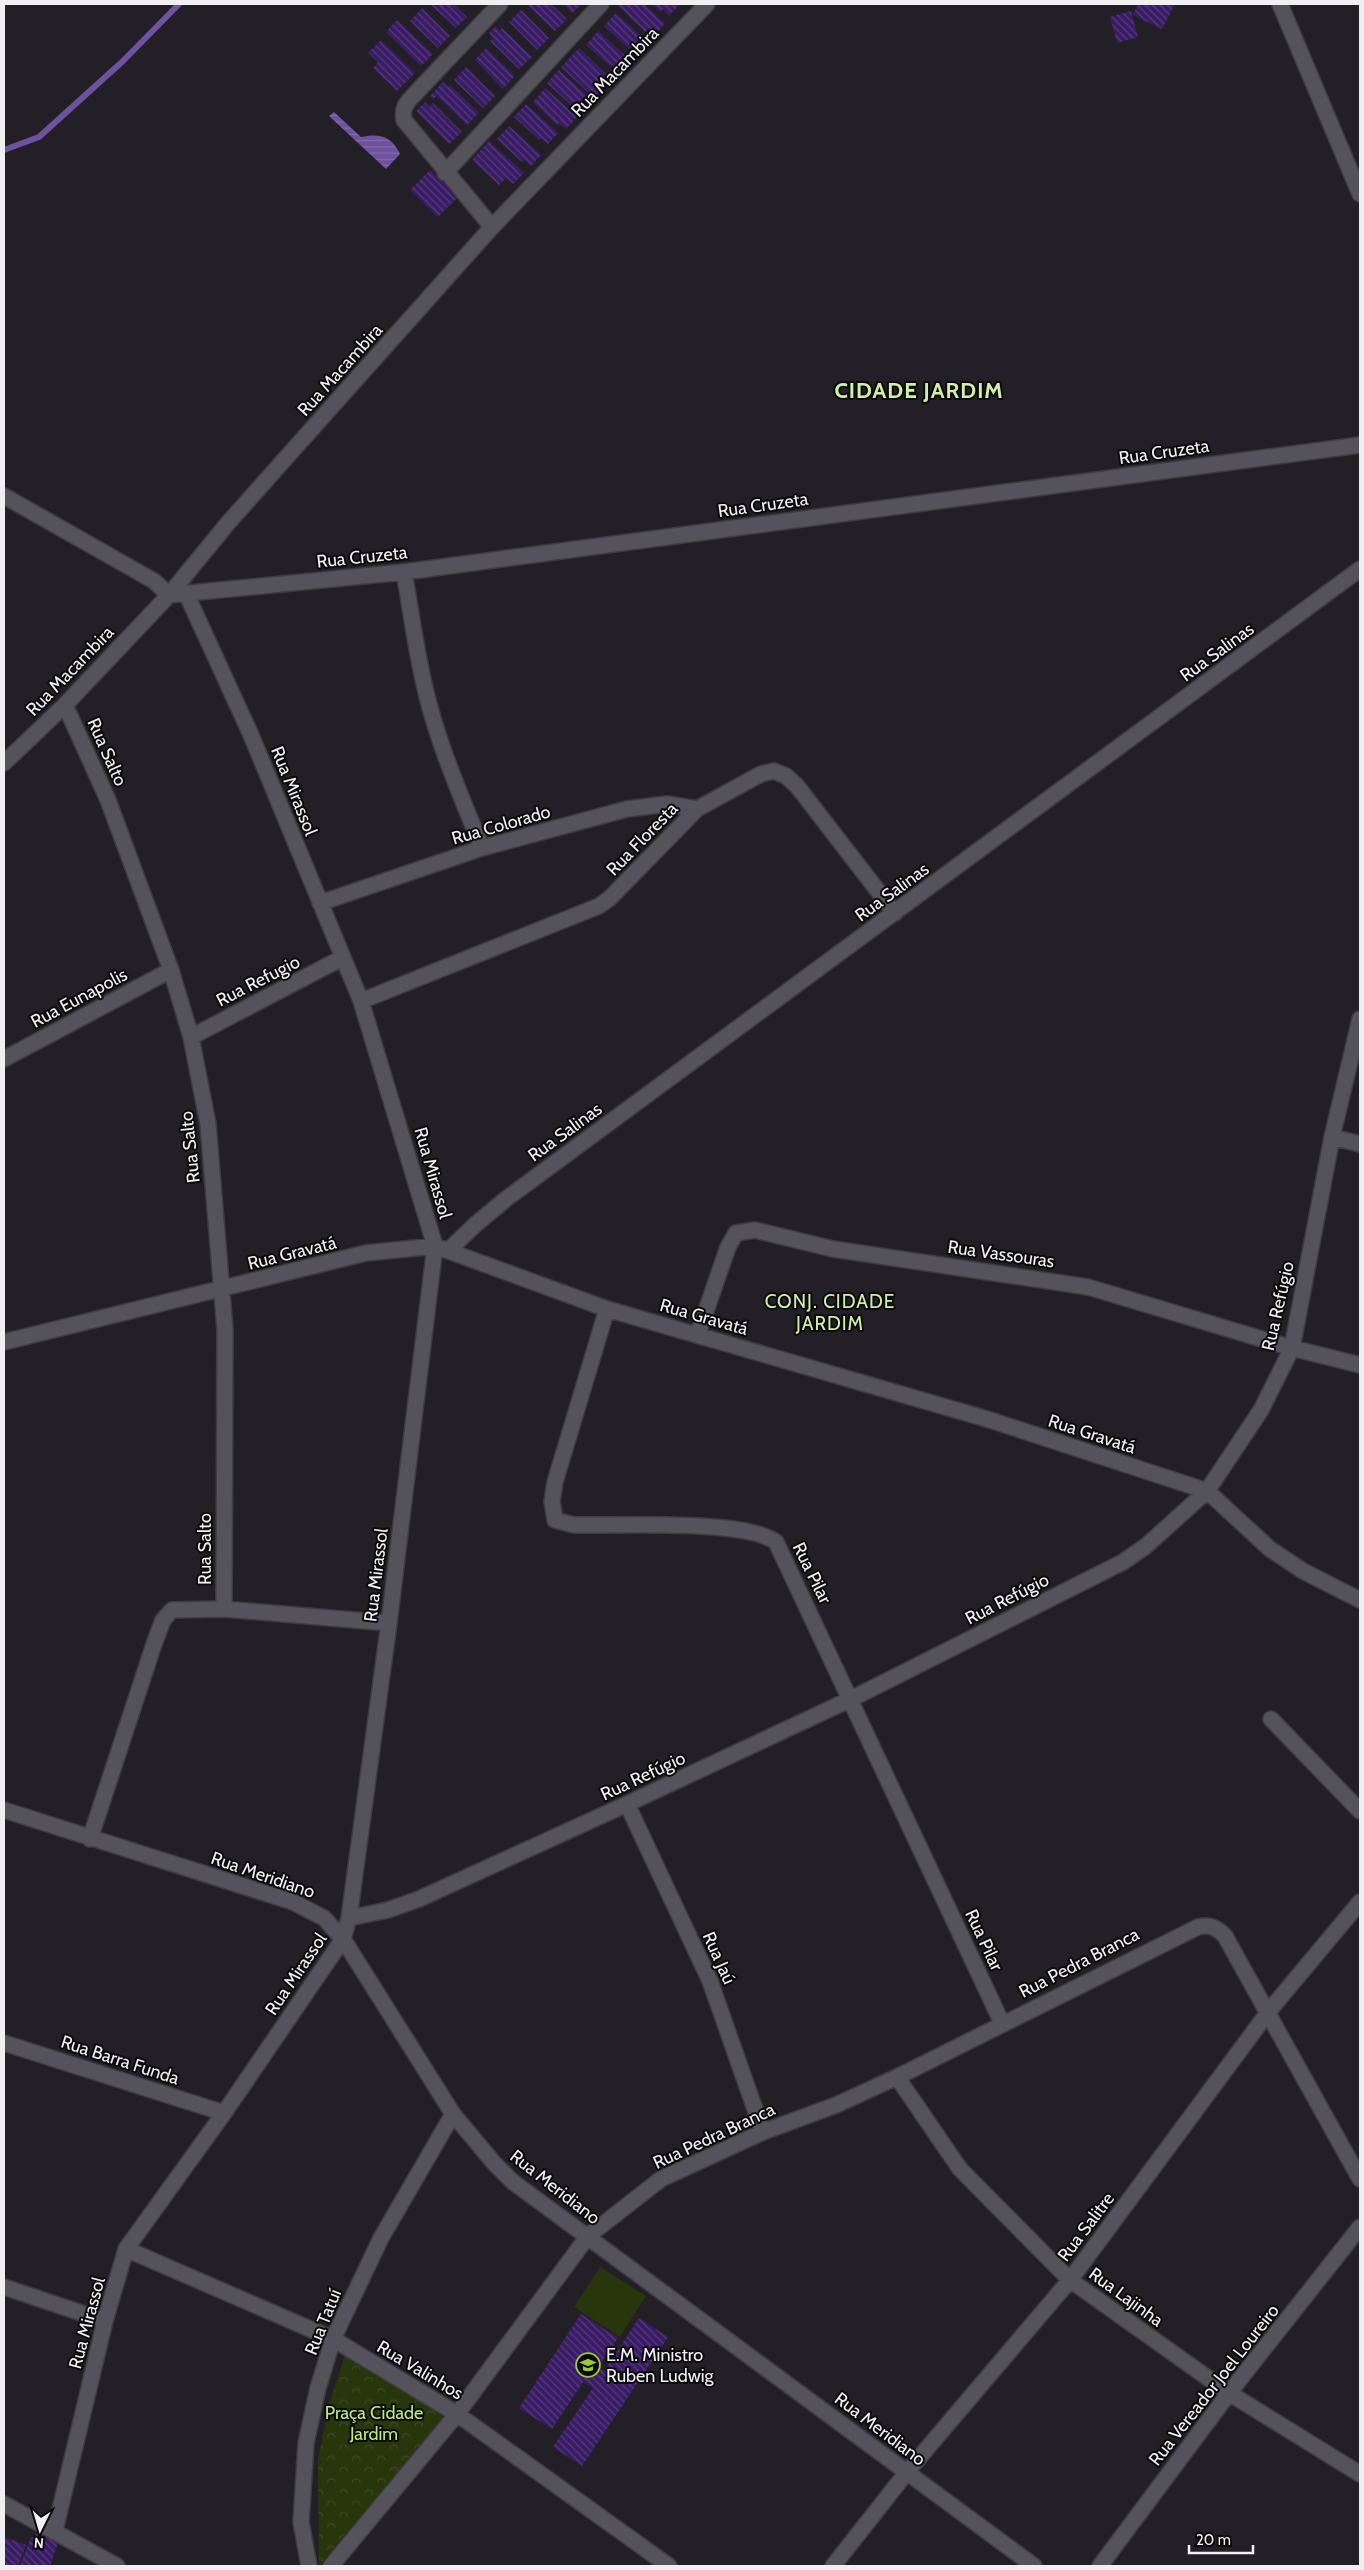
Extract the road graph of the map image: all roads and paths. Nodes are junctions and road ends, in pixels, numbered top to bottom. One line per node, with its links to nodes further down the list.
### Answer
1 (500, 4): 5 (street)
2 (601, 4): 5 (street)
3 (707, 4): 7 (street, Rua Macambira)
4 (1280, 4): 6 (street)
5 (445, 173): 7 (street)
6 (1360, 194)
7 (492, 227): 13 (street, Rua Macambira)
8 (1360, 445): 11 (street, Rua Cruzeta)
9 (4, 496): 13 (street)
10 (1360, 569): 19 (street, Rua Salinas)
11 (404, 572): 12 (street, Rua Cruzeta); 17 (street)
12 (186, 593): 13 (street, Rua Cruzeta); 18 (street, Rua Mirassol)
13 (169, 595): 14 (street, Rua Macambira)
14 (65, 705): 15 (street, Rua Macambira); 21 (street, Rua Salto)
15 (4, 763)
16 (697, 809): 17 (street, Rua Colorado); 19 (street, Rua Floresta); 22 (street, Rua Floresta)
17 (482, 848): 18 (street, Rua Colorado)
18 (320, 904): 20 (street, Rua Mirassol)
19 (894, 914): 28 (street, Rua Salinas)
20 (342, 958): 22 (street, Rua Mirassol); 24 (street, Rua Refugio)
21 (171, 970): 24 (street, Rua Salto); 25 (street, Rua Eunapolis)
22 (361, 1001): 28 (street, Rua Mirassol)
23 (1360, 1019): 26 (street, Rua Refúgio)
24 (192, 1037): 29 (street, Rua Salto)
25 (4, 1059)
26 (1332, 1137): 27 (street); 33 (street, Rua Refúgio)
27 (1360, 1144)
28 (442, 1248): 29 (street, Rua Gravatá); 30 (street, Rua Gravatá); 38 (street, Rua Mirassol)
29 (222, 1290): 32 (street, Rua Gravatá); 37 (street, Rua Salto)
30 (607, 1309): 31 (street, Rua Gravatá); 39 (street, Rua Pilar)
31 (698, 1334): 33 (street, Rua Vassouras); 35 (street, Rua Gravatá)
32 (4, 1342)
33 (1292, 1348): 34 (street, Rua Vassouras); 35 (street, Rua Refúgio)
34 (1360, 1365)
35 (1207, 1491): 36 (street, Rua Gravatá); 39 (street, Rua Refúgio)
36 (1360, 1600)
37 (224, 1609): 38 (street); 44 (street)
38 (389, 1623): 46 (street, Rua Mirassol)
39 (851, 1699): 41 (street, Rua Refúgio); 49 (street, Rua Pilar)
40 (1271, 1719): 43 (street)
41 (628, 1804): 46 (street, Rua Refúgio); 54 (street, Rua Jaú)
42 (4, 1810): 44 (street, Rua Meridiano)
43 (1360, 1811)
44 (90, 1839): 47 (street, Rua Meridiano)
45 (1360, 1902): 48 (street, Rua Salitre)
46 (349, 1918): 47 (street, Rua Mirassol)
47 (343, 1939): 52 (street, Rua Mirassol); 53 (street, Rua Meridiano)
48 (1269, 2011): 49 (street, Rua Pedra Branca); 55 (street); 59 (street, Rua Salitre)
49 (1002, 2023): 51 (street, Rua Pedra Branca)
50 (4, 2043): 52 (street, Rua Barra Funda)
51 (897, 2077): 54 (street, Rua Pedra Branca); 59 (street, Rua Lajinha)
52 (224, 2113): 58 (street, Rua Mirassol)
53 (453, 2114): 57 (street, Rua Meridiano); 62 (street, Rua Tatuí)
54 (763, 2132): 57 (street, Rua Pedra Branca)
55 (1360, 2179)
56 (1360, 2227): 63 (street, Rua Vereador Joel Loureiro)
57 (588, 2236): 64 (street, Rua Pedra Branca); 65 (street, Rua Meridiano)
58 (126, 2249): 61 (street, Rua Mirassol); 62 (street, Rua Valinhos)
59 (1070, 2280): 63 (street, Rua Lajinha); 65 (street, Rua Salitre)
60 (4, 2287): 61 (street)
61 (105, 2321): 68 (street, Rua Mirassol)
62 (333, 2339): 64 (street, Rua Valinhos); 70 (street, Rua Tatuí)
63 (1229, 2393): 66 (street, Rua Lajinha); 75 (street, Rua Vereador Joel Loureiro)
64 (457, 2414): 71 (street, Rua Pedra Branca); 72 (street, Rua Valinhos)
65 (907, 2472): 73 (street, Rua Salitre); 74 (street, Rua Meridiano)
66 (1360, 2474)
67 (4, 2504): 68 (street)
68 (55, 2530): 69 (street)
69 (117, 2566)
70 (309, 2566)
71 (332, 2566)
72 (669, 2566)
73 (833, 2566)
74 (1034, 2566)
75 (1100, 2566)

